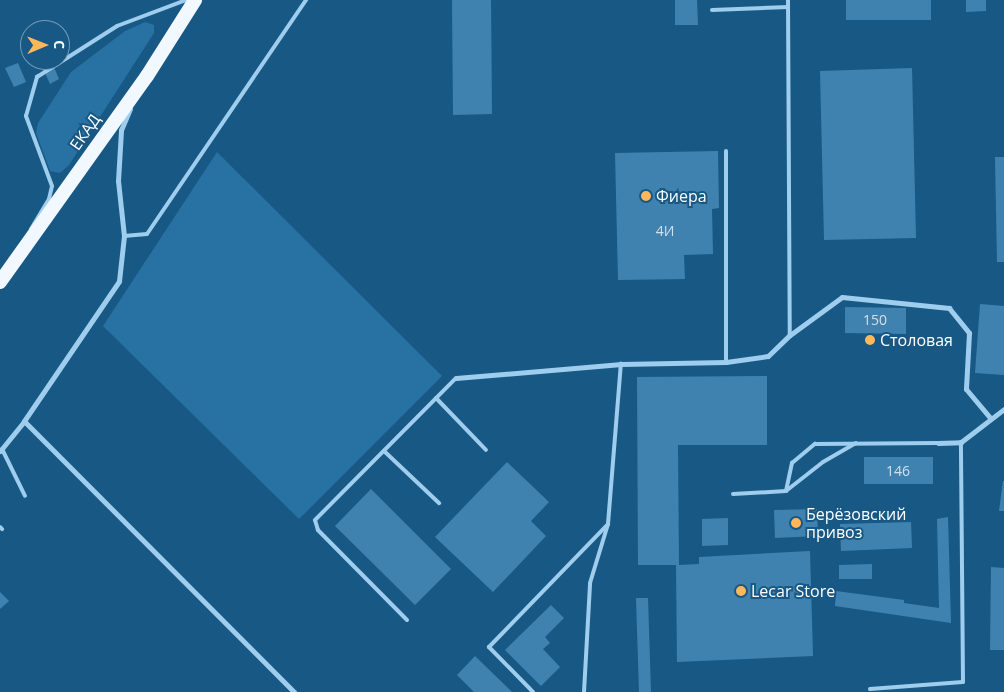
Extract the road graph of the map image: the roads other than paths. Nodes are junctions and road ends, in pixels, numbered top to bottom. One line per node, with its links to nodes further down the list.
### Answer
1 (186, 0): 10 (lane)
2 (195, 0): 7 (highway, ЕКАД)
3 (306, 0): 9 (lane)
4 (788, 0): 5 (lane)
5 (788, 7): 6 (lane); 12 (lane)
6 (712, 10)
7 (142, 83): 9 (street); 10 (highway, ЕКАД)
8 (726, 151): 13 (lane)
9 (124, 236): 19 (street)
10 (27, 245): 11 (highway, ЕКАД)
11 (0, 282)
12 (790, 335): 13 (street); 18 (street)
13 (726, 362): 14 (street)
14 (621, 364): 15 (street); 30 (lane)
15 (456, 378): 16 (lane)
16 (436, 398): 24 (lane); 25 (lane)
17 (1004, 409): 18 (street)
18 (990, 418): 20 (street)
19 (24, 422): 23 (street); 33 (street)
20 (961, 442): 22 (street); 32 (lane)
21 (857, 443): 22 (lane); 26 (lane); 26 (lane)
22 (938, 443)
23 (1, 450): 28 (lane)
24 (486, 450)
25 (384, 451): 29 (lane); 31 (lane)
26 (786, 491): 27 (lane)
27 (733, 494)
28 (25, 496)
29 (439, 503)
30 (608, 524): 34 (lane); 35 (lane)
31 (406, 620)
32 (870, 689)
33 (294, 692)
34 (533, 692)
35 (584, 692)

